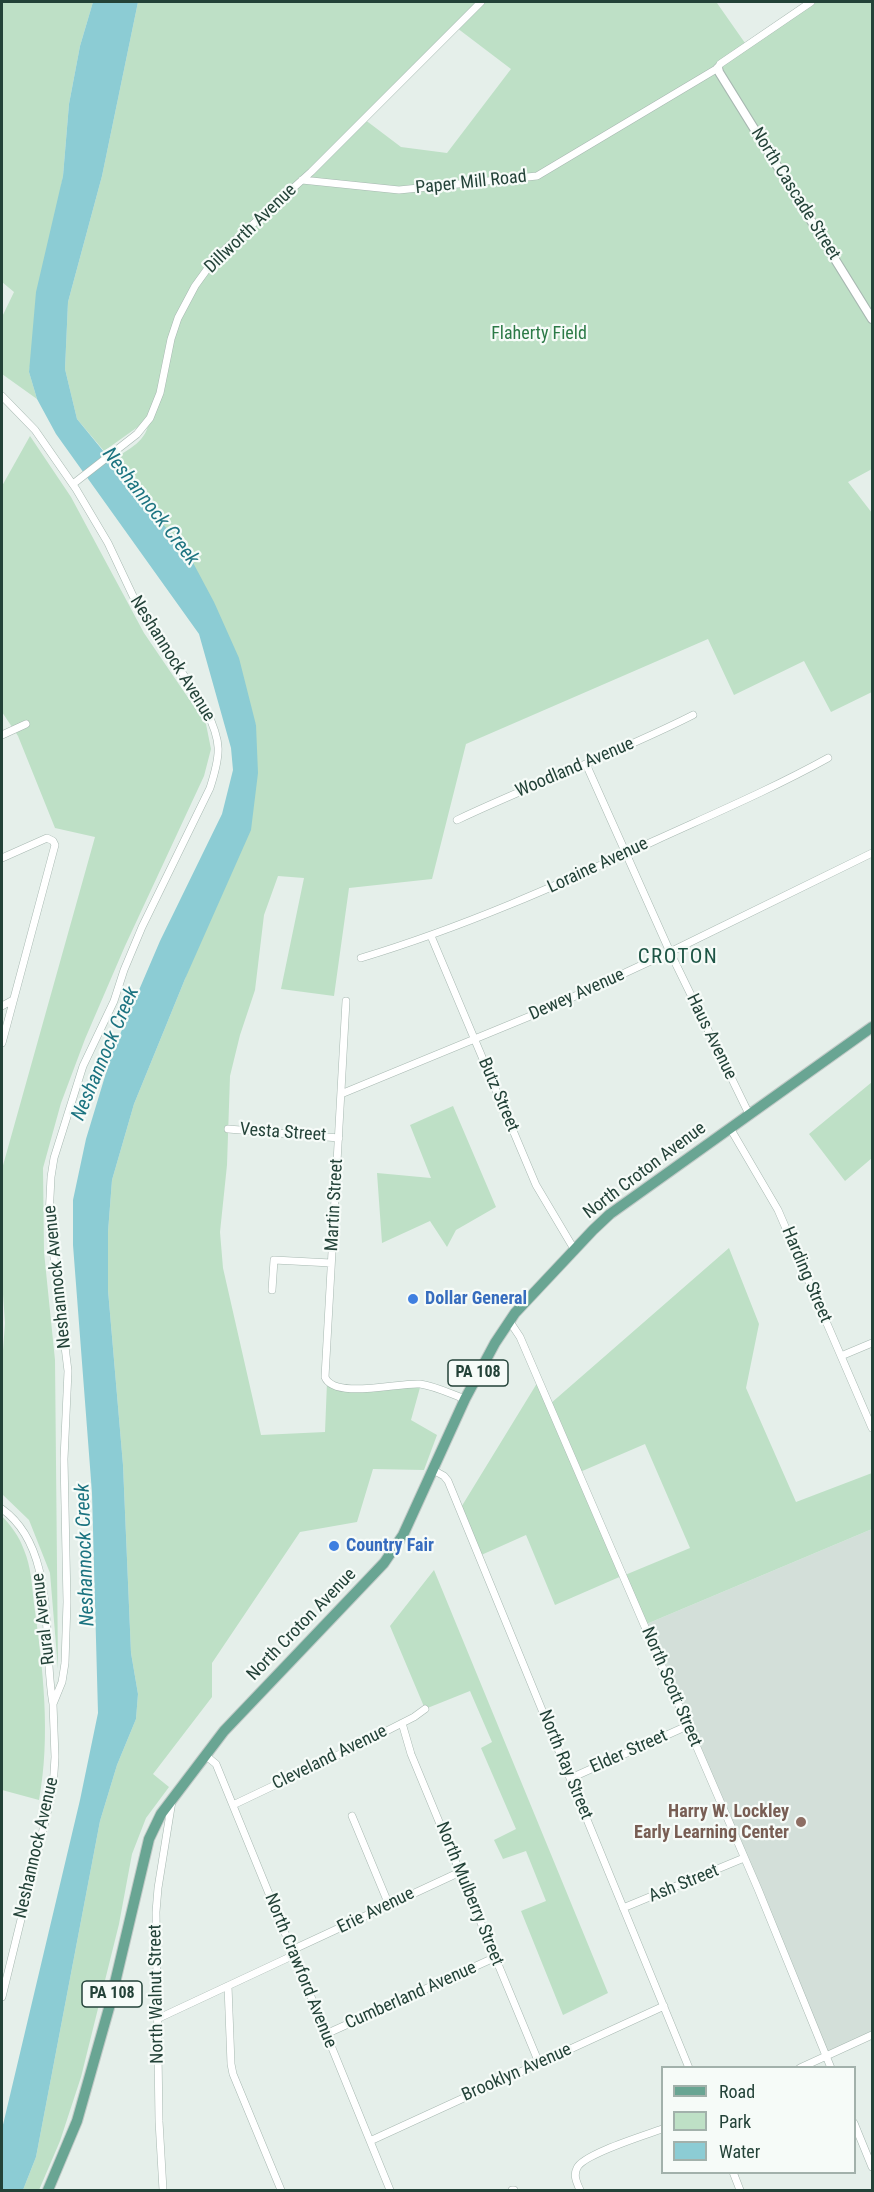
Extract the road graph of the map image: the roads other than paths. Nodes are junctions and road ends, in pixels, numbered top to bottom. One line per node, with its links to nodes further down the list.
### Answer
1 (481, 2): 4 (street, Dillworth Avenue)
2 (811, 2): 3 (street, Paper Mill Road)
3 (718, 68): 4 (street, Paper Mill Road); 5 (street, North Cascade Street)
4 (302, 180): 7 (street, Dillworth Avenue)
5 (873, 319)
6 (2, 396): 7 (street, Neshannock Avenue)
7 (75, 482): 42 (street, Neshannock Avenue)
8 (693, 715): 12 (street, Woodland Avenue)
9 (26, 724): 10 (street)
10 (2, 735)
11 (828, 758): 14 (street, Loraine Avenue)
12 (586, 764): 13 (street, Woodland Avenue); 14 (street, Haus Avenue)
13 (457, 820)
14 (625, 854): 17 (street, Loraine Avenue); 18 (street, Haus Avenue)
15 (873, 854): 18 (street, Dewey Avenue)
16 (2, 858): 20 (street)
17 (431, 936): 19 (street, Loraine Avenue); 25 (street, Butz Street)
18 (670, 952): 25 (street, Dewey Avenue); 28 (street, Haus Avenue)
19 (361, 958)
20 (13, 1000): 22 (street); 24 (street)
21 (346, 1001): 27 (street, Martin Street)
22 (2, 1005)
23 (873, 1027): 28 (main road, North Croton Avenue / PA 108)
24 (3, 1030): 26 (street)
25 (474, 1039): 27 (street, Dewey Avenue); 32 (street, Butz Street)
26 (2, 1043)
27 (341, 1094): 31 (street, Martin Street)
28 (749, 1114): 29 (main road, North Croton Avenue / PA 108)
29 (730, 1128): 32 (main road, North Croton Avenue / PA 108); 37 (street, Harding Street)
30 (228, 1129): 31 (street, Vesta Street)
31 (339, 1138): 33 (street, Martin Street)
32 (574, 1249): 35 (main road, North Croton Avenue / PA 108)
33 (332, 1263): 34 (street); 38 (street, Martin Street)
34 (272, 1290)
35 (510, 1322): 38 (main road, North Croton Avenue / PA 108); 45 (street, North Scott Street)
36 (873, 1343): 37 (street)
37 (841, 1356): 39 (street, Harding Street)
38 (465, 1399): 40 (main road, North Croton Avenue / PA 108)
39 (873, 1428)
40 (433, 1470): 46 (main road, North Croton Avenue / PA 108); 47 (street, North Ray Street)
41 (2, 1509): 42 (street, Rural Avenue)
42 (53, 1704): 58 (street, Neshannock Avenue)
43 (425, 1709): 44 (street, Cleveland Avenue)
44 (402, 1723): 49 (street, Cleveland Avenue); 52 (street, North Mulberry Street)
45 (687, 1726): 47 (street, Elder Street); 51 (street, North Scott Street)
46 (206, 1755): 48 (main road, North Croton Avenue / PA 108); 49 (street, North Crawford Avenue)
47 (571, 1778): 54 (street, North Ray Street)
48 (172, 1798): 60 (street, North Walnut Street); 73 (main road, North Croton Avenue / PA 108)
49 (233, 1805): 55 (street, North Crawford Avenue)
50 (352, 1815): 53 (street)
51 (744, 1858): 54 (street, Ash Street); 63 (street, North Scott Street)
52 (460, 1872): 53 (street, Erie Avenue); 56 (street, North Mulberry Street)
53 (389, 1905): 55 (street, Erie Avenue)
54 (624, 1908): 59 (street, North Ray Street)
55 (293, 1953): 57 (street, Erie Avenue); 61 (street, North Crawford Avenue)
56 (496, 1957): 61 (street, Cumberland Avenue); 64 (street, North Mulberry Street)
57 (228, 1986): 60 (street, Erie Avenue); 75 (street)
58 (2, 1997)
59 (664, 2006): 64 (street, Brooklyn Avenue); 65 (street, North Ray Street)
60 (157, 2019): 74 (street, North Walnut Street)
61 (326, 2034): 70 (street, North Crawford Avenue)
62 (873, 2035): 63 (street)
63 (826, 2056): 66 (street); 67 (street, North Scott Street)
64 (539, 2063): 70 (street, Brooklyn Avenue)
65 (689, 2066)
66 (802, 2066)
67 (831, 2066)
68 (856, 2125): 71 (street)
69 (661, 2130): 77 (street)
70 (370, 2140): 76 (street, North Crawford Avenue)
71 (873, 2167)
72 (734, 2174): 78 (street)
73 (48, 2190)
74 (163, 2190)
75 (281, 2190)
76 (390, 2190)
77 (580, 2190)
78 (740, 2190)

